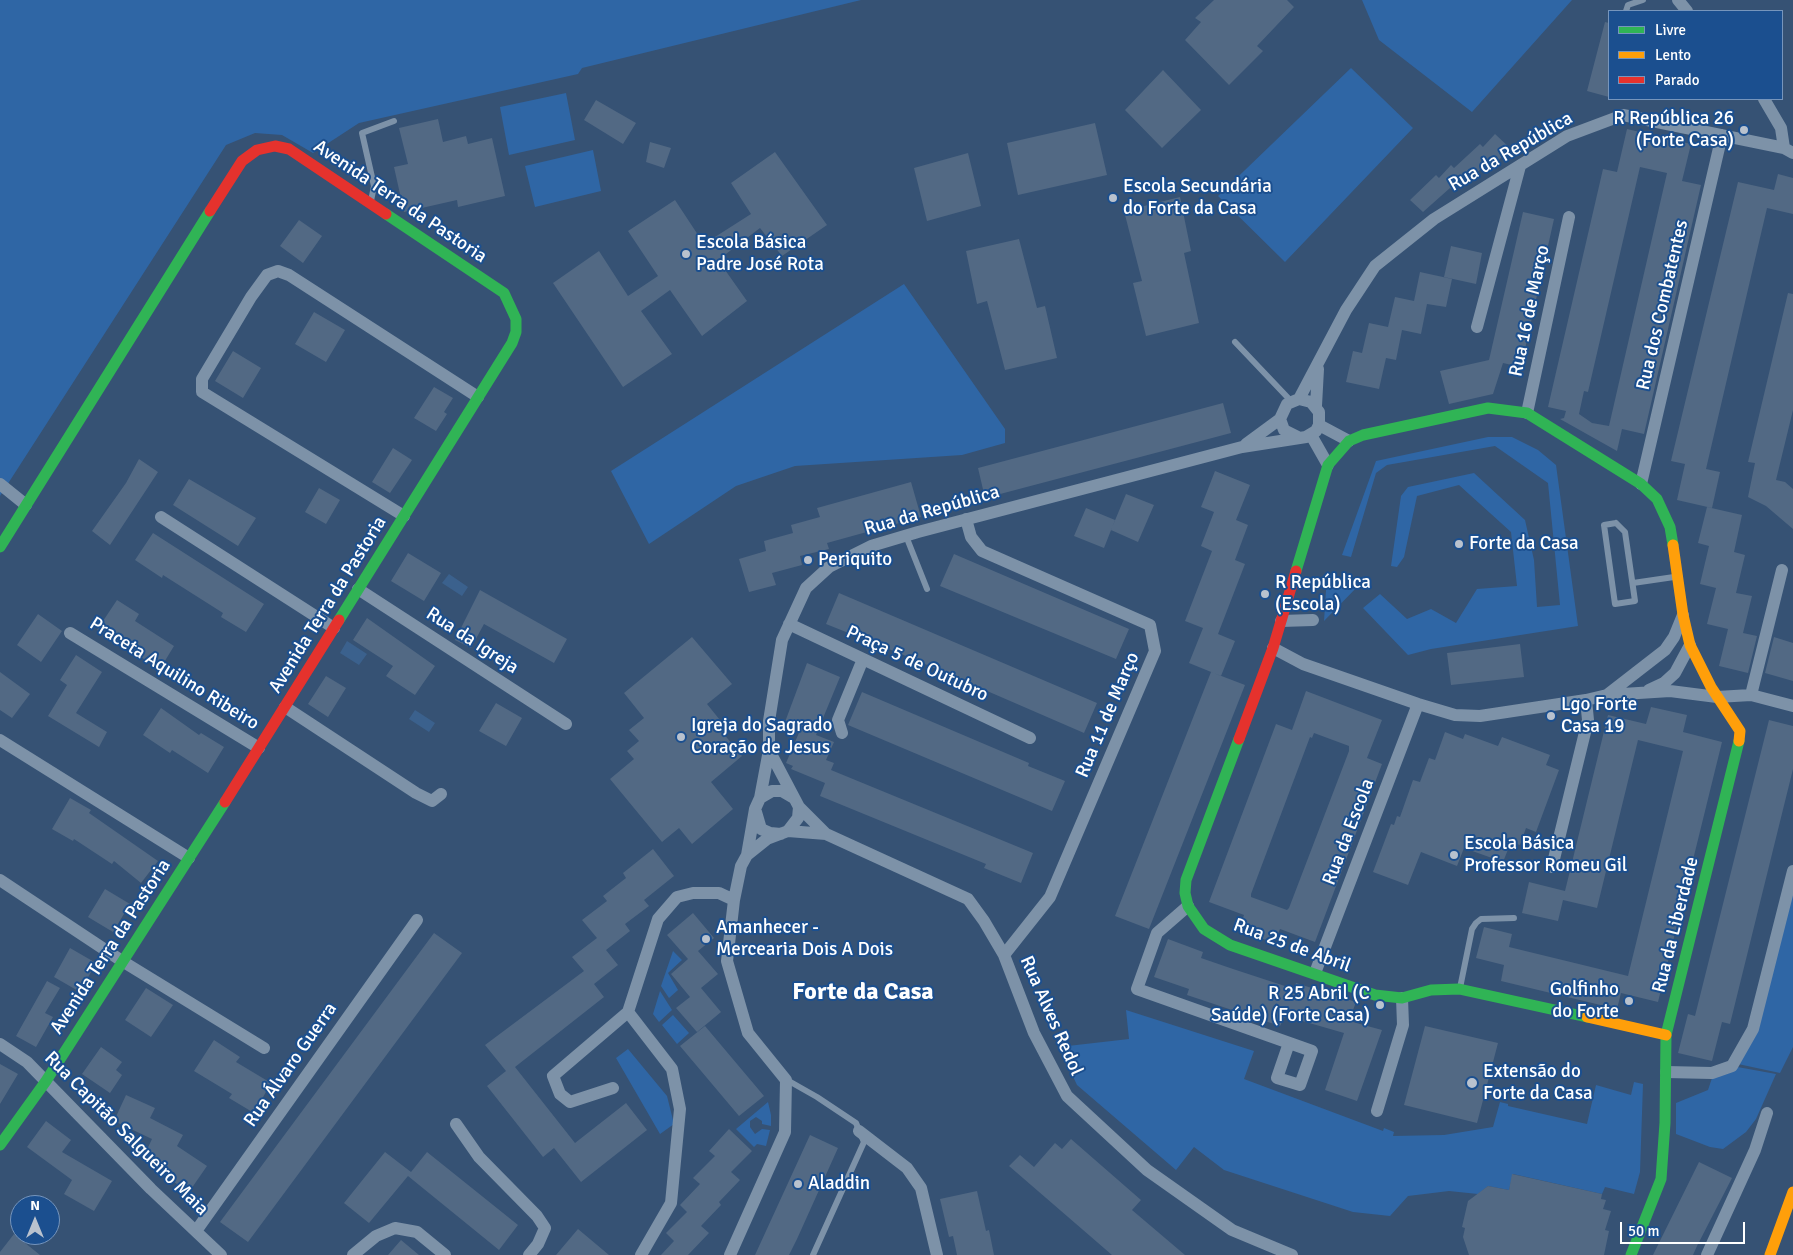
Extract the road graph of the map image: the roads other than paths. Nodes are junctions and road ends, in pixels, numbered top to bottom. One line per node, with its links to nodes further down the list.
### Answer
1 (1643, 0): 3 (lane)
2 (1678, 0): 4 (street)
3 (1626, 10)
4 (1686, 10)
5 (1765, 100): 8 (street)
6 (394, 121): 10 (lane)
7 (1722, 135): 8 (street, Rua da República); 9 (street, Rua da República); 25 (street, Rua dos Combatentes)
8 (1789, 150)
9 (1520, 166): 12 (street); 14 (street, Rua da República)
10 (370, 203): 15 (street, Avenida Terra da Pastoria); 26 (street, Avenida Terra da Pastoria)
11 (1569, 217): 18 (street, Rua 16 de Março)
12 (1477, 327)
13 (1235, 342): 16 (lane)
14 (1318, 365): 16 (street, Rua da República); 17 (street, Rua da República)
15 (478, 397): 27 (street, Avenida Terra da Pastoria); 27 (street)
16 (1295, 400): 17 (street); 19 (street)
17 (1316, 406): 20 (street)
18 (1527, 413): 21 (street); 25 (street, Rua da Liberdade)
19 (1280, 419): 20 (street); 22 (street)
20 (1310, 433): 21 (street); 22 (street); 23 (street)
21 (1349, 441): 23 (street)
22 (1242, 447): 29 (street, Rua da República)
23 (1328, 466): 39 (street, Rua 25 de Abril)
24 (0, 484): 26 (street)
25 (1641, 484): 33 (street, Rua da Liberdade)
26 (26, 505): 31 (street)
27 (404, 516): 36 (street, Avenida Terra da Pastoria)
28 (161, 517): 41 (street)
29 (966, 519): 30 (street, Rua da República); 74 (street, Rua 11 de Março)
30 (906, 536): 35 (lane); 40 (street, Rua da República)
31 (0, 547)
32 (1782, 570): 48 (street)
33 (1678, 576): 34 (lane); 37 (street, Rua da Liberdade)
34 (1633, 583): 34 (lane)
35 (927, 589)
36 (358, 590): 41 (street, Avenida Terra da Pastoria); 54 (street, Rua da Igreja)
37 (1683, 615): 43 (street, Rua da Liberdade); 47 (street)
38 (1313, 620): 39 (street)
39 (1281, 621): 44 (street, Rua 25 de Abril)
40 (789, 624): 45 (street, Praça 5 de Outubro); 59 (street, Rua da República)
41 (334, 628): 53 (street, Avenida Terra da Pastoria)
42 (70, 633): 58 (street, Praceta Aquilino Ribeiro)
43 (1690, 645): 46 (street); 49 (street, Rua da Liberdade)
44 (1273, 648): 51 (street); 71 (street, Rua 25 de Abril)
45 (863, 659): 55 (street); 56 (street, Praça 5 de Outubro)
46 (1643, 693): 47 (street); 49 (street)
47 (1607, 695): 50 (street)
48 (1751, 695): 49 (street); 52 (street)
49 (1717, 696): 80 (street, Rua da Liberdade)
50 (1586, 700): 51 (street); 67 (street)
51 (1418, 704): 76 (street, Rua da Escola)
52 (1793, 706)
53 (285, 707): 58 (street, Avenida Terra da Pastoria); 60 (street)
54 (566, 724)
55 (842, 733)
56 (1030, 738)
57 (0, 740): 66 (street)
58 (259, 748): 66 (street, Avenida Terra da Pastoria)
59 (769, 750): 61 (street, Rua da República); 62 (street, Rua da República)
60 (441, 794)
61 (796, 803): 62 (street); 63 (street); 64 (street, Rua Alves Redol)
62 (758, 804): 63 (street); 65 (street, Rua da República)
63 (785, 833): 64 (street, Rua Alves Redol); 65 (street)
64 (826, 834): 74 (street, Rua Alves Redol)
65 (747, 856): 70 (street, Rua da República)
66 (188, 858): 75 (street, Avenida Terra da Pastoria)
67 (1552, 867)
68 (1793, 871): 84 (street)
69 (0, 880): 75 (street)
70 (734, 900): 79 (street); 85 (street, Rua da República)
71 (1188, 906): 76 (street, Rua 25 de Abril); 81 (street)
72 (1514, 918): 77 (lane)
73 (417, 920): 94 (street, Rua Álvaro Guerra)
74 (1004, 955): 95 (street, Rua Alves Redol)
75 (122, 961): 83 (street); 86 (street, Avenida Terra da Pastoria)
76 (1315, 973): 78 (street, Rua 25 de Abril)
77 (1460, 989): 78 (street, Rua 25 de Abril); 80 (street, Rua 25 de Abril)
78 (1402, 998): 88 (street)
79 (628, 1012): 87 (street); 100 (street)
80 (1666, 1035): 84 (street, Rua da Liberdade)
81 (1289, 1043)
82 (0, 1044): 86 (street, Rua Capitão Salgueiro Maia)
83 (264, 1048)
84 (1666, 1072): 105 (street, Rua da Liberdade)
85 (786, 1080): 91 (lane); 101 (street)
86 (46, 1081): 92 (street, Avenida Terra da Pastoria); 94 (street, Rua Capitão Salgueiro Maia)
87 (613, 1088)
88 (1378, 1111)
89 (1767, 1112): 106 (street)
90 (456, 1124): 99 (street)
91 (859, 1131): 102 (lane); 103 (street)
92 (0, 1145)
93 (1793, 1192): 107 (street)
94 (196, 1231): 96 (street, Rua Capitão Salgueiro Maia)
95 (1268, 1250): 104 (street, Rua Alves Redol)
96 (221, 1255)
97 (353, 1255): 98 (street)
98 (445, 1255)
99 (529, 1255)
100 (641, 1255)
101 (730, 1255)
102 (813, 1255)
103 (937, 1255)
104 (1292, 1255)
105 (1631, 1255)
106 (1707, 1255)
107 (1770, 1255)

